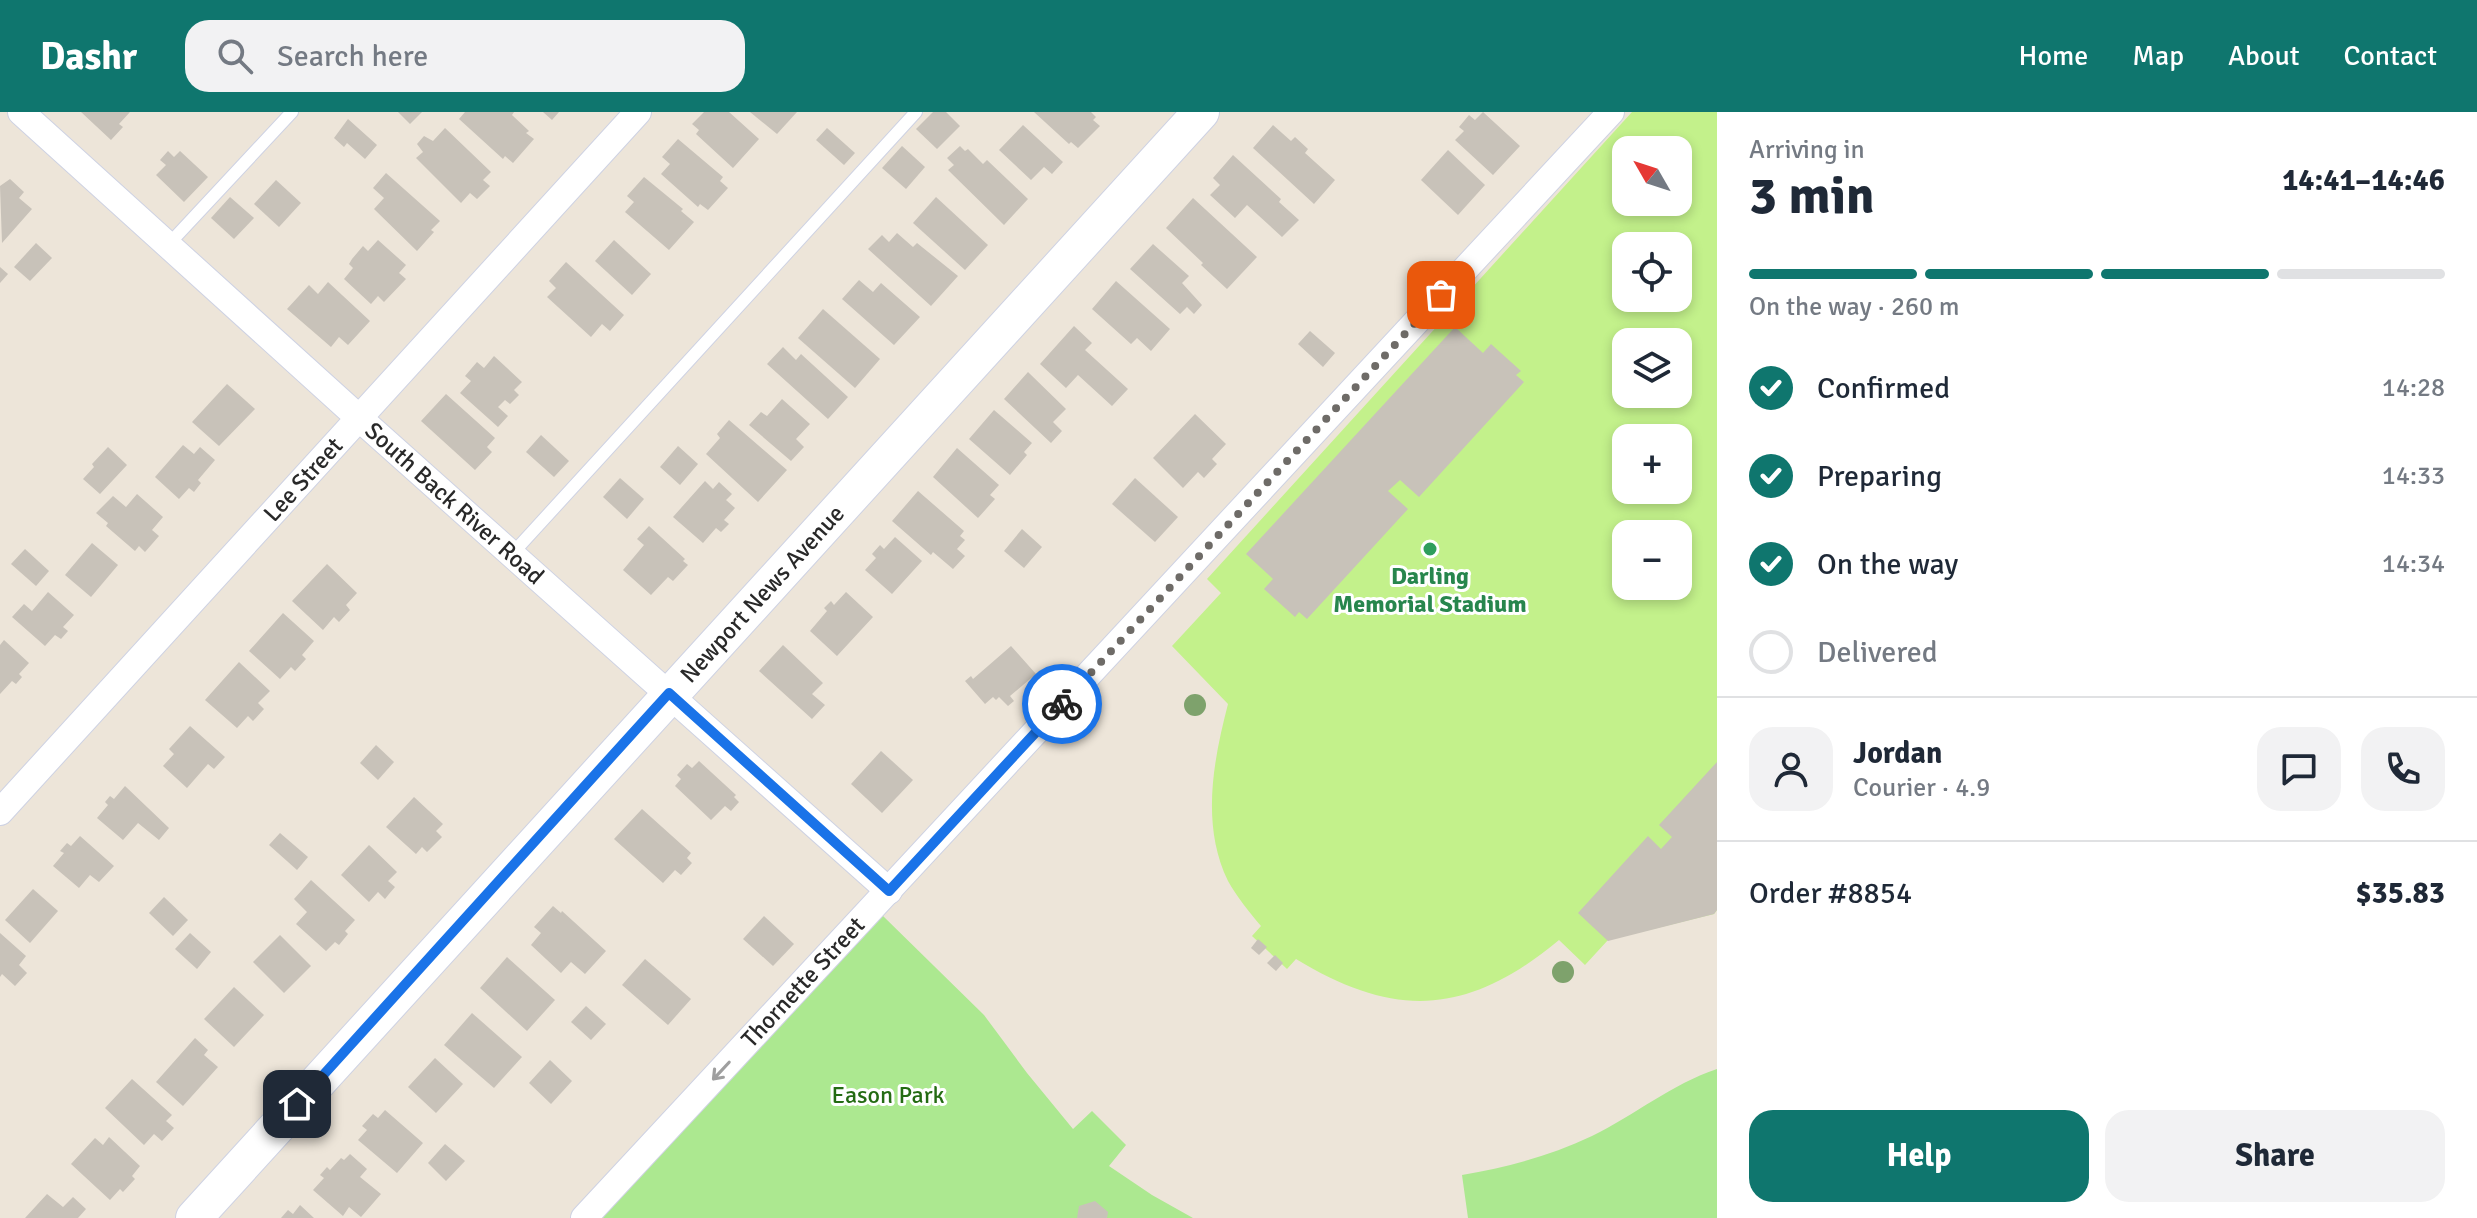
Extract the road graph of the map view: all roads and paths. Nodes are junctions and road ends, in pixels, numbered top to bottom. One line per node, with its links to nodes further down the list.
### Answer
1 (21, 112): 7 (street, South Back River Road)
2 (292, 112): 7 (lane)
3 (638, 112): 8 (street, Lee Street)
4 (916, 112): 9 (lane)
5 (1201, 112): 10 (street, Newport News Avenue)
6 (1611, 112): 12 (street, Thornette Street)
7 (168, 245): 8 (street, South Back River Road)
8 (359, 418): 9 (street, South Back River Road); 11 (street, Lee Street)
9 (512, 554): 10 (street, South Back River Road)
10 (669, 693): 12 (street, South Back River Road); 13 (street, Newport News Avenue)
11 (0, 812)
12 (889, 891): 14 (street, Thornette Street, one-way to 14)
13 (194, 1218)
14 (584, 1218)

